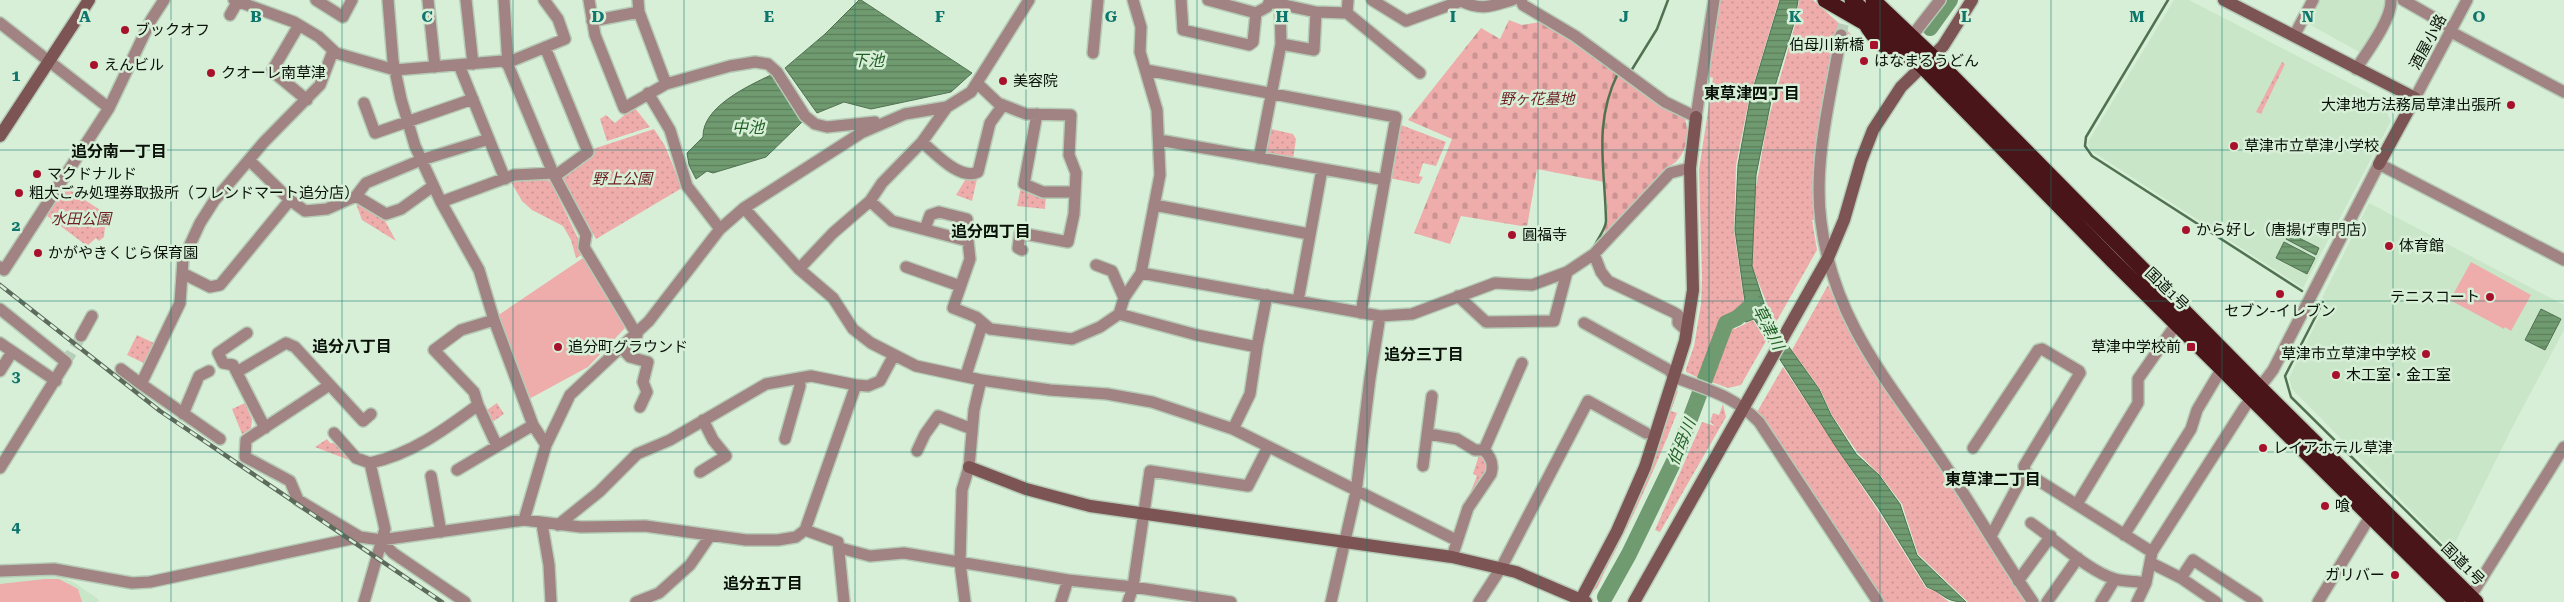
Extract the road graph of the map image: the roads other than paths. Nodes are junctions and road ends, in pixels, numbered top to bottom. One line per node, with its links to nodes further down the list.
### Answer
1 (89, 0): 51 (street)
2 (164, 0): 72 (street)
3 (316, 0): 4 (street)
4 (352, 0)
5 (388, 0): 58 (street)
6 (428, 0): 56 (street)
7 (466, 0): 54 (street)
8 (504, 0): 53 (street)
9 (544, 0): 48 (street)
10 (589, 0): 38 (street)
11 (638, 0): 34 (street)
12 (1029, 0): 62 (street)
13 (1098, 0): 50 (street)
14 (1133, 0): 59 (street)
15 (1180, 0): 35 (street)
16 (1208, 0): 35 (street)
17 (1348, 0): 36 (street)
18 (1372, 0): 19 (street)
19 (1512, 0)
20 (1521, 0): 74 (street)
21 (1714, 0): 74 (street)
22 (1874, 0): 45 (highway, 国道1号)
23 (1940, 0): 45 (street)
24 (1972, 0): 52 (street)
25 (2224, 0): 46 (street)
26 (2313, 0): 46 (street)
27 (2391, 0): 57 (street)
28 (2403, 0): 42 (street)
29 (2467, 0): 42 (street, 酒屋小路)
30 (236, 1): 37 (street); 41 (street)
31 (1273, 2): 33 (street); 35 (street); 47 (street)
32 (1844, 3): 40 (highway); 40 (highway); 43 (highway, 国道1号)
33 (1313, 8): 36 (street); 47 (street)
34 (639, 12): 38 (street); 61 (street)
35 (1256, 13)
36 (1347, 13): 60 (street)
37 (230, 15)
38 (592, 21): 64 (street)
39 (0, 23): 51 (street)
40 (1865, 24): 43 (highway); 52 (highway)
41 (299, 25): 49 (street); 68 (street)
42 (2452, 30): 63 (street); 66 (street, 酒屋小路)
43 (1885, 31): 52 (highway, 国道1号)
44 (1841, 35): 99 (street)
45 (1912, 36): 52 (highway, 国道1号)
46 (2294, 36): 57 (street)
47 (1280, 44): 65 (street)
48 (546, 47): 53 (street); 87 (street)
49 (333, 51): 58 (street); 68 (street)
50 (1093, 53)
51 (48, 60): 72 (street); 77 (street)
52 (1928, 62): 100 (street); 127 (highway, 国道1号); 152 (highway, 国道1号)
53 (508, 63): 54 (street); 87 (street)
54 (473, 64): 55 (street)
55 (459, 65): 56 (street); 67 (street)
56 (435, 67): 58 (street)
57 (2356, 69): 66 (street)
58 (395, 70): 76 (street)
59 (1146, 70): 65 (street); 79 (street)
60 (1420, 73)
61 (666, 84): 64 (street); 75 (street)
62 (978, 84): 70 (street); 71 (street)
63 (2564, 92)
64 (648, 93): 101 (street)
65 (1272, 93): 81 (street); 89 (street)
66 (2415, 98): 84 (street)
67 (473, 99): 76 (street); 78 (street)
68 (307, 100): 83 (street)
69 (364, 103): 76 (street)
70 (1003, 104): 73 (street); 80 (street)
71 (947, 107): 75 (street); 80 (street)
72 (109, 108): 109 (street)
73 (1037, 114): 91 (street); 91 (street)
74 (1696, 117): 85 (street)
75 (884, 121): 97 (street)
76 (408, 122): 82 (street)
77 (0, 136)
78 (489, 139): 82 (street); 88 (street)
79 (1159, 140): 81 (street); 96 (street)
80 (922, 142): 94 (street)
81 (1259, 158): 86 (street)
82 (421, 160): 90 (street); 92 (street)
83 (250, 161): 93 (street); 114 (street)
84 (2379, 164): 107 (street); 152 (street)
85 (1690, 168): 105 (street); 129 (street)
86 (1322, 169): 89 (street); 103 (street)
87 (554, 175): 88 (street); 131 (street)
88 (505, 179): 95 (street)
89 (1384, 180): 121 (street)
90 (433, 186): 92 (street); 95 (street)
91 (1074, 192): 104 (street)
92 (356, 196): 93 (street)
93 (290, 200): 114 (street)
94 (870, 201): 102 (street); 111 (street)
95 (442, 202): 125 (street)
96 (1154, 205): 103 (street); 113 (street)
97 (744, 208): 101 (street); 111 (street)
98 (967, 219): 102 (street)
99 (1822, 226): 100 (street); 106 (street)
100 (1841, 228): 106 (street)
101 (720, 229): 131 (street)
102 (925, 229): 115 (street)
103 (1309, 234): 119 (street)
104 (1022, 250)
105 (1594, 254): 112 (street); 129 (street)
106 (1828, 258): 155 (street); 196 (street)
107 (2564, 260)
108 (1096, 265): 118 (street)
109 (0, 267)
110 (906, 267): 115 (street)
111 (799, 269): 137 (street)
112 (1567, 272): 117 (street); 117 (street)
113 (1141, 273): 116 (street); 118 (street)
114 (184, 274): 149 (street)
115 (960, 286): 128 (street)
116 (1267, 296): 119 (street); 134 (street)
117 (1458, 296): 124 (street)
118 (1124, 298): 122 (street)
119 (1298, 301): 121 (street)
120 (0, 309): 148 (street)
121 (1360, 312): 124 (street)
122 (1119, 314): 128 (street); 134 (street)
123 (92, 316): 132 (street)
124 (1380, 316): 184 (street)
125 (494, 320): 154 (street); 160 (street)
126 (1584, 323): 146 (street)
127 (2177, 323): 140 (highway, 国道1号); 185 (street)
128 (982, 324): 144 (street)
129 (1687, 331): 146 (street)
130 (247, 333): 143 (street)
131 (637, 335): 135 (street)
132 (81, 336)
133 (0, 343): 136 (street)
134 (1257, 347): 163 (street)
135 (622, 348): 156 (street); 169 (street)
136 (12, 352): 141 (street); 148 (street)
137 (894, 355): 144 (street); 150 (street)
138 (1522, 363): 174 (street)
139 (121, 368): 149 (street)
140 (2222, 368): 152 (highway, 国道1号); 194 (street)
141 (0, 371)
142 (209, 371): 157 (street)
143 (237, 372): 151 (street); 161 (street)
144 (966, 375): 147 (street)
145 (799, 378): 150 (street); 159 (street); 168 (street)
146 (1679, 379): 155 (street); 216 (street)
147 (981, 380): 162 (street); 163 (street)
148 (56, 381): 178 (street)
149 (141, 384): 157 (street)
150 (856, 385): 192 (street)
151 (328, 386): 158 (street); 161 (street)
152 (2256, 392): 186 (highway, 国道1号); 204 (street)
153 (1432, 396): 166 (street)
154 (478, 405): 170 (street); 176 (street)
155 (1744, 406): 229 (street); 230 (street)
156 (640, 407)
157 (183, 414): 167 (street)
158 (371, 414)
159 (703, 420): 181 (street); 191 (street)
160 (532, 426): 169 (street); 170 (street)
161 (265, 428): 198 (street)
162 (972, 429): 175 (street); 179 (street)
163 (1233, 429): 171 (street)
164 (334, 432): 176 (street)
165 (1646, 433): 207 (street)
166 (1429, 434): 174 (street); 177 (street)
167 (220, 439)
168 (784, 439)
169 (546, 445): 188 (street)
170 (497, 446): 180 (street)
171 (1268, 447): 184 (street); 187 (street)
172 (1973, 448): 182 (street)
173 (2564, 448): 217 (street)
174 (1484, 450): 201 (street)
175 (917, 451)
176 (370, 463): 199 (street)
177 (1423, 466)
178 (0, 468)
179 (969, 468): 187 (street); 206 (street)
180 (457, 470)
181 (700, 472)
182 (2025, 472): 185 (street); 196 (street)
183 (431, 476): 193 (street)
184 (1356, 492): 200 (street); 201 (street)
185 (2077, 504): 194 (street)
186 (2374, 510): 217 (highway, 国道1号); 237 (street)
187 (1144, 514): 200 (street); 214 (street)
188 (524, 520): 190 (street); 193 (street)
189 (2032, 523): 197 (street)
190 (542, 524): 191 (street); 220 (street)
191 (558, 525): 195 (street)
192 (806, 530): 195 (street); 202 (street)
193 (442, 532): 199 (street)
194 (2124, 535): 204 (street)
195 (710, 536): 221 (street)
196 (1991, 536): 212 (street)
197 (2051, 536): 205 (street); 212 (street)
198 (360, 537): 199 (street); 208 (street)
199 (381, 540): 218 (street); 219 (street)
200 (1345, 540): 203 (street); 227 (street)
201 (1456, 540): 203 (street)
202 (840, 548): 206 (street); 222 (street)
203 (1452, 557): 207 (street)
204 (2152, 557): 209 (street); 213 (street)
205 (2078, 558): 210 (street); 232 (street)
206 (960, 563): 211 (street); 223 (street)
207 (1501, 568): 216 (street); 228 (street)
208 (0, 571)
209 (2181, 578): 235 (street); 236 (street)
210 (2115, 579): 213 (street); 233 (street)
211 (1068, 580): 214 (street); 224 (street)
212 (2018, 581): 231 (street)
213 (2146, 582): 234 (street)
214 (1133, 587): 215 (street); 225 (street)
215 (1196, 600): 226 (street)
216 (1583, 600)
217 (2468, 601)
218 (364, 602)
219 (465, 602)
220 (551, 602)
221 (636, 602)
222 (844, 602)
223 (965, 602)
224 (1061, 602)
225 (1128, 602)
226 (1231, 602)
227 (1332, 602)
228 (1479, 602)
229 (1634, 602)
230 (1878, 602)
231 (2033, 602)
232 (2047, 602)
233 (2101, 602)
234 (2137, 602)
235 (2216, 602)
236 (2257, 602)
237 (2318, 602)

